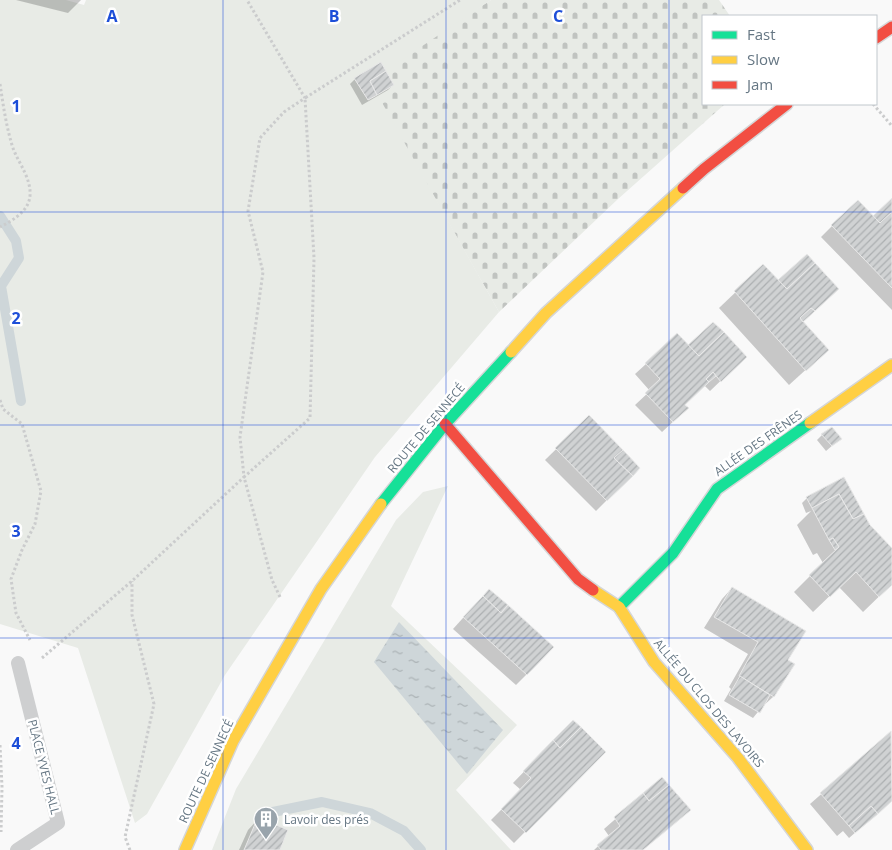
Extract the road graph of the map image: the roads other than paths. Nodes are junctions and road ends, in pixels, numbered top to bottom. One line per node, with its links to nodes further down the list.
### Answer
1 (892, 26): 2 (street)
2 (877, 37)
3 (786, 105): 5 (street, ROUTE DE SENNECÉ)
4 (892, 366): 6 (street, ALLÉE DES FRÊNES)
5 (445, 424): 6 (street, ALLÉE DU CLOS DES LAVOIRS); 9 (street, ROUTE DE SENNECÉ)
6 (618, 607): 10 (street, ALLÉE DU CLOS DES LAVOIRS)
7 (18, 663): 8 (lane, PLACE YVES HALL)
8 (17, 850)
9 (185, 850)
10 (808, 850)

